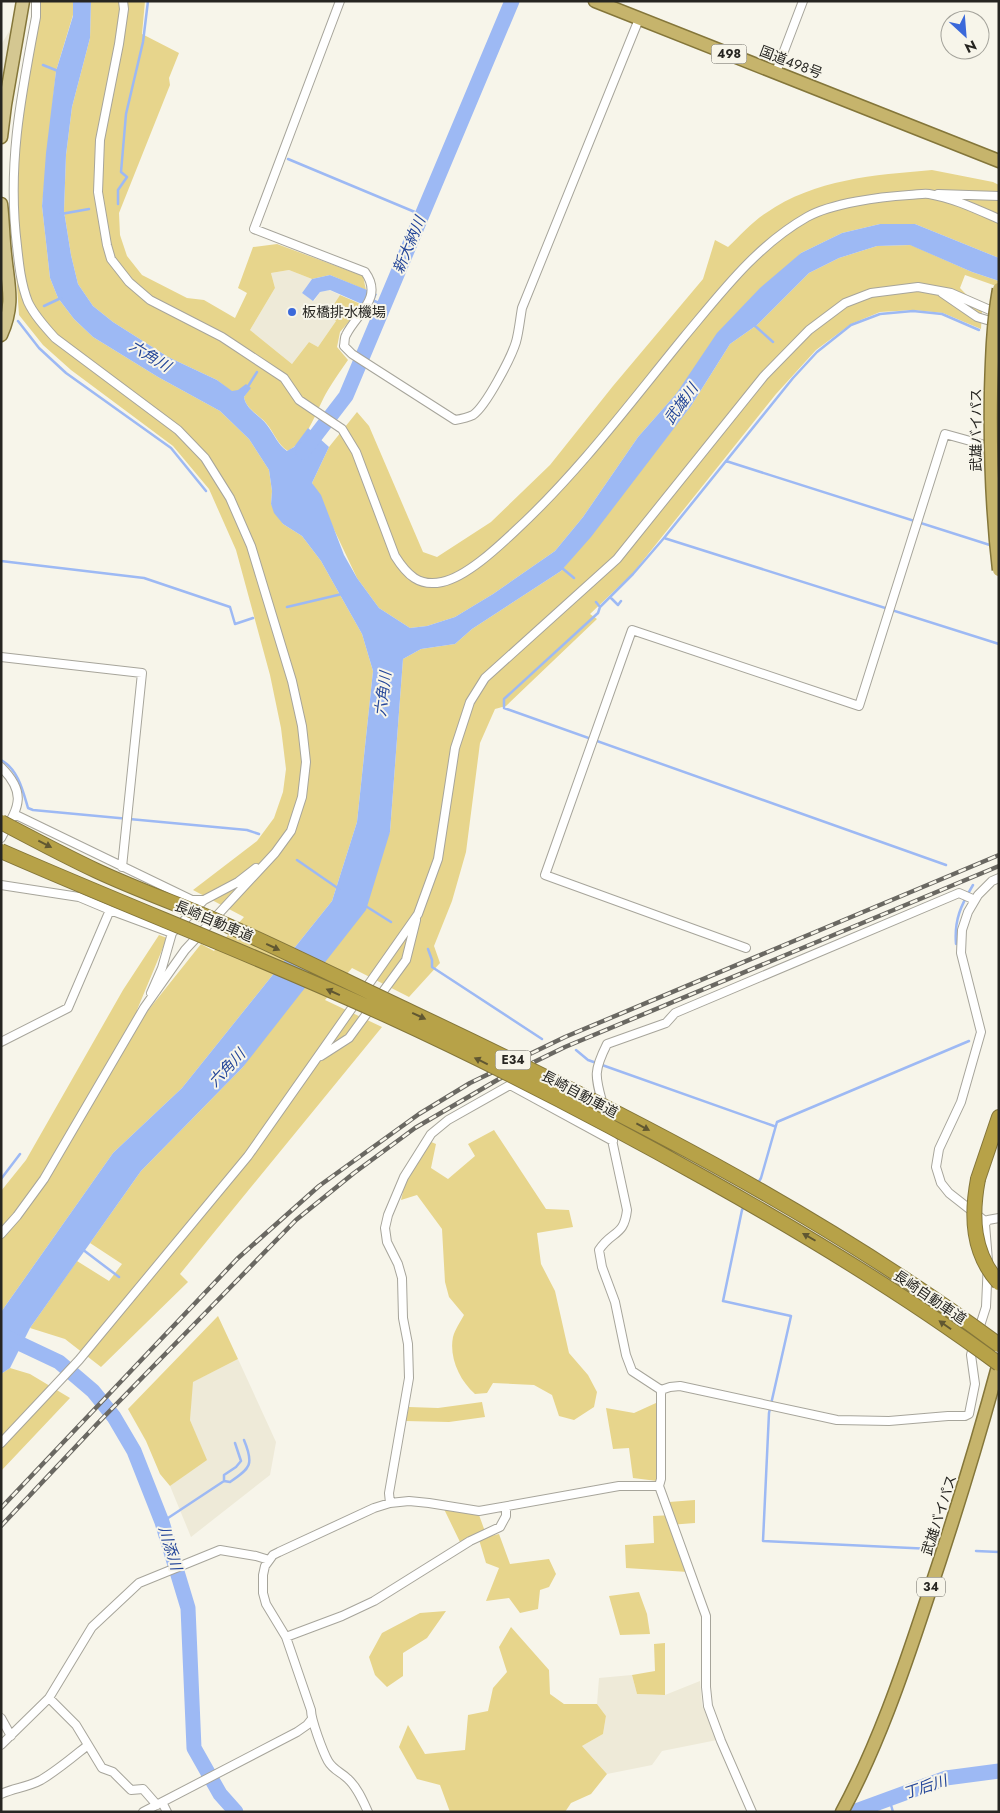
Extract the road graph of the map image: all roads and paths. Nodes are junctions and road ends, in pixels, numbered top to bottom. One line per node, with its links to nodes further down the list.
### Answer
1 (24, 1): 9 (main road)
2 (36, 1): 28 (street)
3 (124, 1): 11 (street)
4 (340, 1): 7 (street)
5 (596, 1): 7 (highway, 国道498号 / 498)
6 (803, 1): 8 (street)
7 (638, 18): 8 (highway, 国道498号 / 498)
8 (776, 72): 10 (highway, 国道498号 / 498)
9 (1, 137)
10 (999, 161)
11 (928, 194): 12 (street); 14 (street)
12 (999, 196)
13 (1, 204): 19 (main road)
14 (999, 219)
15 (999, 289): 21 (highway, 武雄バイパス, bridge)
16 (939, 291): 17 (street); 18 (street); 35 (street)
17 (999, 314)
18 (999, 324)
19 (1, 335)
20 (999, 449): 37 (street)
21 (999, 570)
22 (1, 657): 29 (street)
23 (1, 767): 24 (street)
24 (14, 814): 26 (street); 29 (street)
25 (1, 822): 47 (highway, 長崎自動車道 / E34, one-way to 47, bridge)
26 (1, 838)
27 (1, 851): 48 (highway, 長崎自動車道 / E34, one-way to 27, bridge)
28 (275, 853): 32 (street); 38 (street)
29 (122, 867): 32 (street)
30 (999, 878): 33 (street)
31 (1, 885): 34 (street)
32 (204, 900): 36 (street)
33 (975, 900): 42 (street); 44 (street)
34 (110, 910): 36 (street); 39 (street)
35 (418, 914): 40 (street); 40 (street)
36 (172, 933): 38 (street)
37 (746, 948)
38 (144, 1008): 45 (street)
39 (1, 1042)
40 (316, 1059): 50 (street)
41 (999, 1117): 46 (highway, bridge)
42 (613, 1141): 49 (street); 52 (street)
43 (999, 1218): 44 (street)
44 (986, 1222): 49 (street)
45 (1, 1234)
46 (999, 1283)
47 (999, 1345)
48 (999, 1364): 64 (highway, 武雄バイパス / 34)
49 (661, 1390): 51 (street)
50 (1, 1444)
51 (659, 1486): 53 (street); 68 (street)
52 (390, 1503): 53 (street); 54 (street)
53 (506, 1507): 55 (street)
54 (269, 1560): 55 (street); 56 (street)
55 (286, 1637): 58 (street)
56 (49, 1698): 59 (street); 61 (street)
57 (1, 1718): 59 (street)
58 (311, 1720): 63 (street); 67 (street)
59 (10, 1736): 60 (street)
60 (1, 1745)
61 (88, 1745): 62 (street); 63 (street)
62 (1, 1794)
63 (160, 1804): 65 (street); 66 (street)
64 (844, 1808)
65 (143, 1812)
66 (167, 1812)
67 (368, 1812)
68 (752, 1812)

